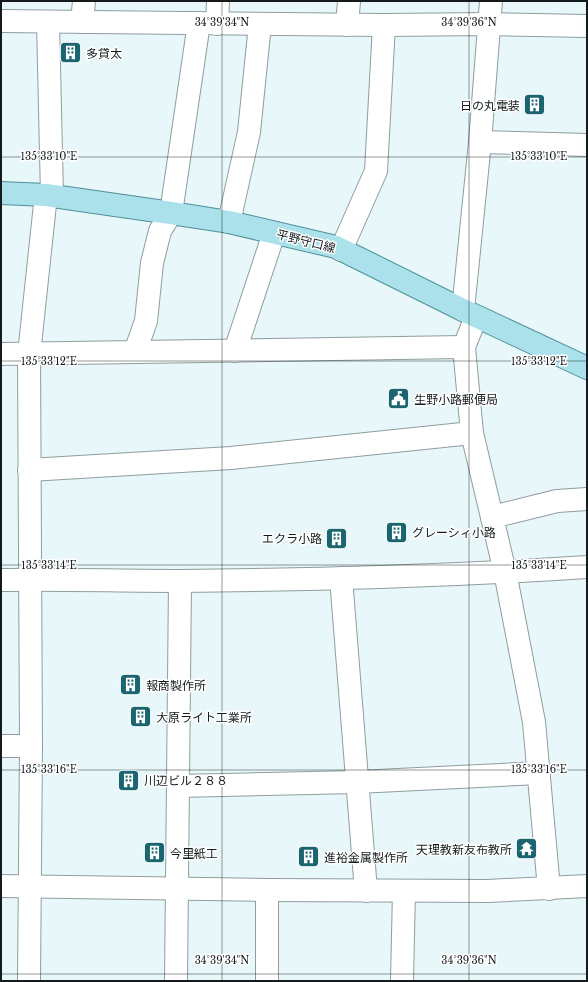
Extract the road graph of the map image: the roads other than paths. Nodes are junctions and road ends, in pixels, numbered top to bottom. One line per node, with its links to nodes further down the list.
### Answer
1 (218, 1): 7 (street)
2 (348, 1): 10 (street)
3 (491, 1): 9 (street)
4 (83, 12): 6 (street); 7 (street)
5 (1, 21): 6 (street)
6 (48, 22): 16 (street)
7 (208, 23): 8 (street); 17 (street)
8 (260, 24): 10 (street); 18 (street)
9 (488, 24): 11 (street); 12 (street); 13 (street)
10 (347, 25): 11 (street)
11 (384, 26): 20 (street)
12 (587, 26)
13 (480, 142): 14 (street); 21 (street)
14 (587, 145)
15 (1, 193): 16 (main road, 平野守口線)
16 (49, 195): 17 (main road, 平野守口線); 26 (street)
17 (171, 213): 18 (main road, 平野守口線); 24 (street)
18 (229, 222): 19 (main road, 平野守口線)
19 (274, 233): 20 (main road, 平野守口線); 23 (street)
20 (341, 250): 21 (main road, 平野守口線)
21 (470, 313): 22 (street); 27 (main road, 平野守口線)
22 (464, 347): 23 (street); 28 (street)
23 (235, 351): 24 (street)
24 (135, 352): 26 (street)
25 (1, 354): 26 (street)
26 (28, 354): 29 (street)
27 (587, 368)
28 (472, 433): 29 (street); 31 (street)
29 (29, 470): 35 (street)
30 (587, 499): 31 (street)
31 (492, 517): 33 (street)
32 (587, 567): 33 (street)
33 (505, 572): 34 (street); 40 (street)
34 (341, 578): 37 (street); 41 (street)
35 (30, 579): 36 (street); 37 (street); 39 (street)
36 (1, 580)
37 (180, 580): 42 (street)
38 (1, 746): 39 (street)
39 (31, 746): 44 (street)
40 (539, 773): 41 (street); 47 (street)
41 (357, 782): 42 (street); 49 (street)
42 (178, 786): 46 (street)
43 (1, 886): 44 (street)
44 (30, 886): 46 (street); 51 (street)
45 (587, 886): 47 (street)
46 (178, 888): 48 (street); 52 (street)
47 (548, 889): 50 (street)
48 (266, 890): 49 (street); 53 (street)
49 (366, 891): 50 (street)
50 (404, 891): 54 (street)
51 (29, 981)
52 (176, 981)
53 (267, 981)
54 (402, 981)

